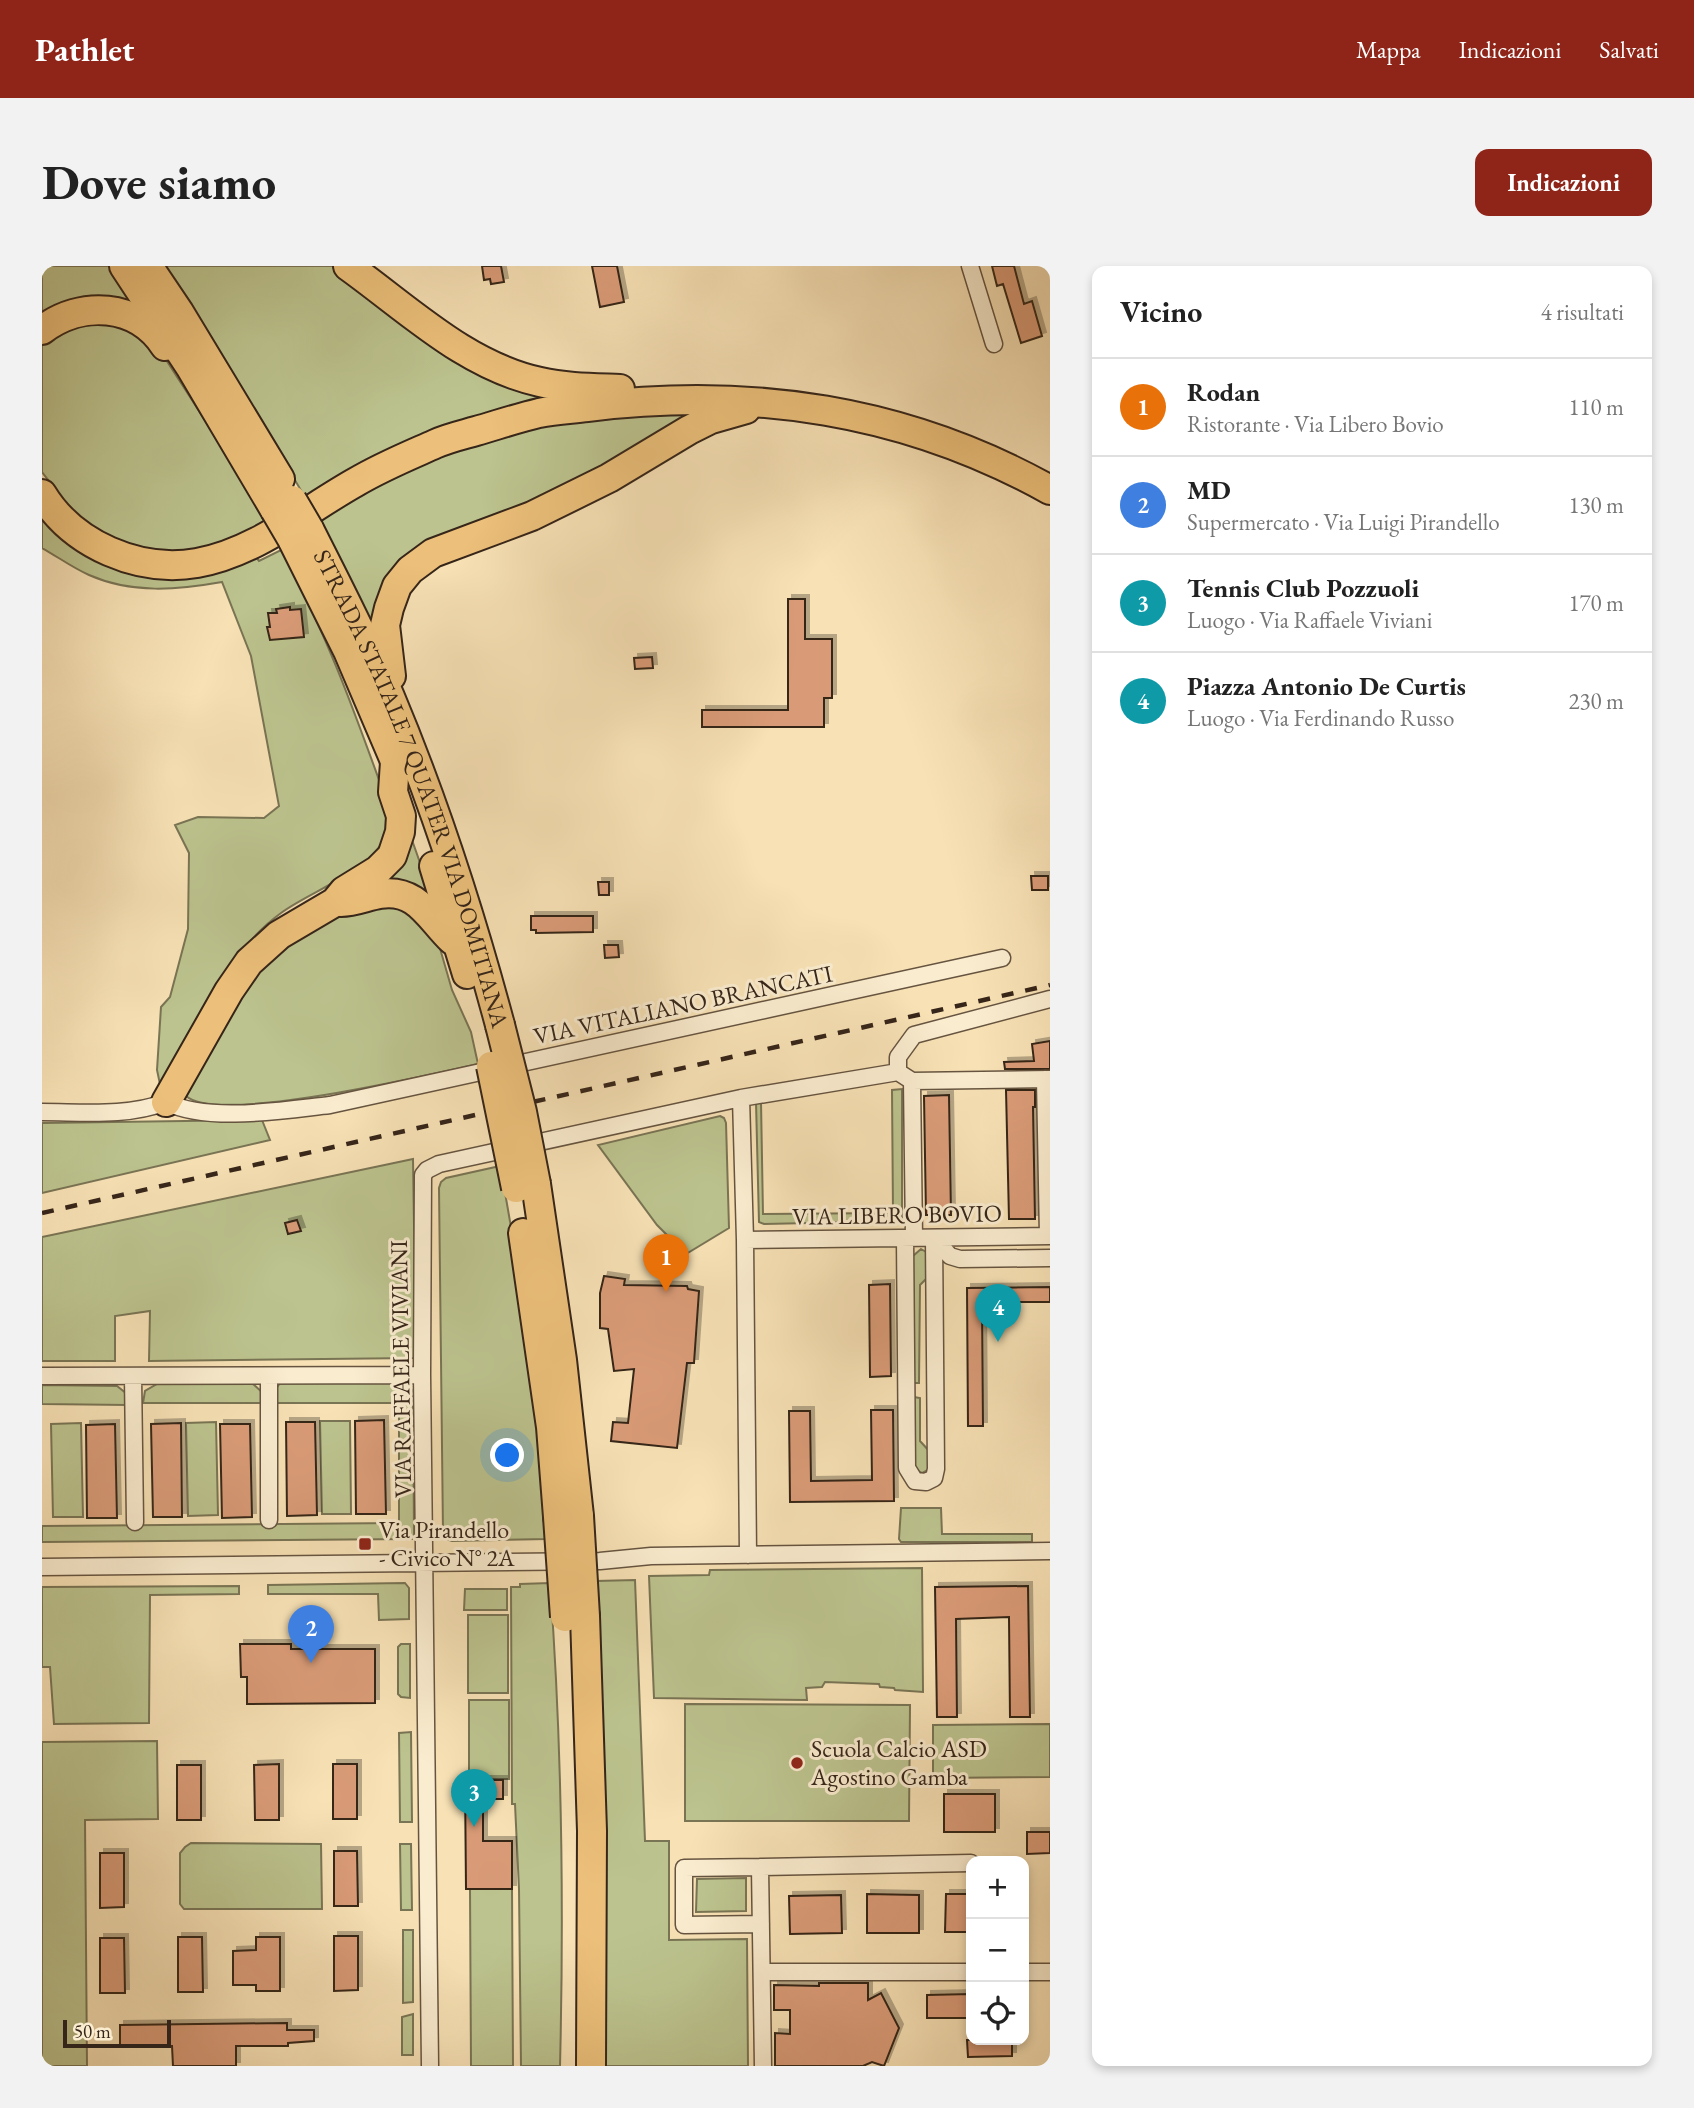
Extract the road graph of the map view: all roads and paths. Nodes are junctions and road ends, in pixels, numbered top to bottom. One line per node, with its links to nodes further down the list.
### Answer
1 (124, 266): 7 (highway, STRADA STATALE 7 QUATER VIA DOMITIANA)
2 (148, 266): 12 (highway, STRADA STATALE 7 QUATER VIA DOMITIANA)
3 (348, 266): 8 (highway)
4 (970, 266): 6 (street)
5 (42, 330): 7 (highway)
6 (994, 345)
7 (191, 368): 12 (highway, STRADA STATALE 7 QUATER VIA DOMITIANA)
8 (670, 400): 9 (highway); 11 (highway)
9 (765, 401): 10 (highway); 14 (highway)
10 (1050, 490)
11 (42, 494)
12 (283, 505): 13 (highway, STRADA STATALE 7 QUATER VIA DOMITIANA, bridge)
13 (301, 534): 14 (highway, STRADA STATALE 7 QUATER VIA DOMITIANA); 15 (highway, STRADA STATALE 7 QUATER VIA DOMITIANA)
14 (390, 696): 20 (highway, STRADA STATALE 7 QUATER VIA DOMITIANA)
15 (395, 762): 16 (highway); 17 (highway, STRADA STATALE 7 QUATER VIA DOMITIANA)
16 (335, 902): 17 (highway); 24 (highway)
17 (459, 947): 20 (highway, STRADA STATALE 7 QUATER VIA DOMITIANA)
18 (1002, 958): 24 (street, VIA VITALIANO BRANCATI)
19 (1050, 999): 21 (street)
20 (491, 1027): 43 (highway, STRADA STATALE 7 QUATER VIA DOMITIANA, bridge)
21 (905, 1077): 22 (street, VIA RAFFAELE VIVIANI); 23 (street, VIA RAFFAELE VIVIANI); 27 (street)
22 (1048, 1079): 26 (street)
23 (741, 1098): 29 (street); 34 (street, VIA RAFFAELE VIVIANI)
24 (166, 1102): 25 (street)
25 (42, 1112)
26 (1049, 1236): 28 (street, VIA LIBERO BOVIO)
27 (910, 1238): 28 (street, VIA LIBERO BOVIO); 29 (street, VIA LIBERO BOVIO); 35 (street)
28 (934, 1238): 30 (street); 36 (street)
29 (746, 1240): 40 (street)
30 (1050, 1258)
31 (42, 1376): 32 (street)
32 (133, 1376): 33 (street); 38 (street)
33 (269, 1376): 34 (street); 37 (street)
34 (422, 1376): 41 (street, VIA RAFFAELE VIVIANI)
35 (907, 1392): 36 (street); 36 (street)
36 (935, 1392)
37 (269, 1520)
38 (135, 1522)
39 (1050, 1551): 40 (street)
40 (748, 1556): 41 (street)
41 (426, 1563): 42 (street); 51 (street, VIA RAFFAELE VIVIANI)
42 (42, 1567)
43 (575, 1616): 52 (highway, STRADA STATALE 7 QUATER VIA DOMITIANA); 53 (highway, STRADA STATALE 7 QUATER VIA DOMITIANA)
44 (966, 1863): 45 (street)
45 (760, 1867): 46 (street); 46 (street)
46 (761, 1924): 47 (street)
47 (762, 1972): 48 (street); 54 (street)
48 (966, 1972)
49 (1029, 1972): 50 (street)
50 (1050, 1972)
51 (430, 2066)
52 (572, 2066)
53 (591, 2066)
54 (763, 2066)

